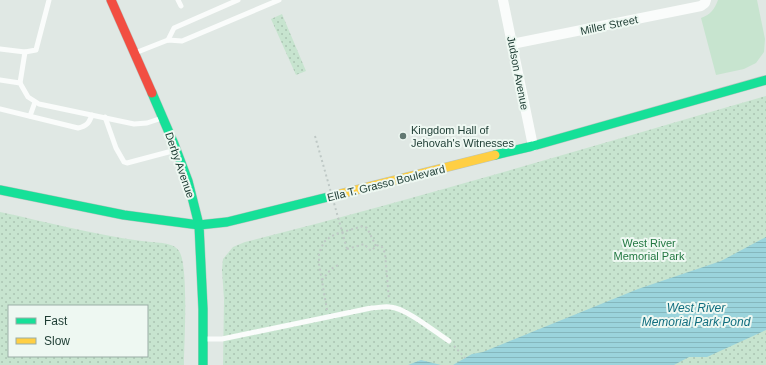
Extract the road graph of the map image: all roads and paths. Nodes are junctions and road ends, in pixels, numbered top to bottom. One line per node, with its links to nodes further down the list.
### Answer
1 (49, 0): 12 (lane)
2 (111, 0): 13 (main road, Derby Avenue)
3 (178, 0): 8 (lane)
4 (238, 0): 9 (lane)
5 (279, 0): 9 (lane)
6 (503, 0): 10 (street, Judson Avenue)
7 (705, 1): 10 (street, Miller Street)
8 (181, 6)
9 (168, 40): 13 (lane)
10 (512, 44): 24 (street, Judson Avenue)
11 (0, 49): 12 (lane)
12 (25, 52): 16 (lane)
13 (134, 53): 22 (main road, Derby Avenue)
14 (0, 80): 16 (lane)
15 (766, 80): 24 (main road, Ella T. Grasso Boulevard)
16 (20, 83): 17 (lane)
17 (35, 102): 19 (lane); 20 (lane)
18 (0, 109): 20 (lane)
19 (92, 114): 20 (lane); 21 (lane)
20 (30, 116)
21 (104, 117): 22 (lane); 25 (lane)
22 (163, 118): 25 (main road, Derby Avenue)
23 (315, 136): 28 (path, bridge)
24 (533, 146): 27 (main road, Ella T. Grasso Boulevard)
25 (176, 150): 27 (main road, Derby Avenue)
26 (0, 190): 27 (main road, Ella T. Grasso Boulevard)
27 (199, 225): 33 (main road, Derby Avenue)
28 (376, 246): 30 (path); 31 (path)
29 (340, 264): 30 (path)
30 (322, 281): 32 (path)
31 (390, 307): 32 (lane); 34 (lane)
32 (328, 317): 33 (lane)
33 (204, 339): 36 (main road, Derby Avenue)
34 (449, 341): 35 (path)
35 (465, 358)
36 (203, 365)

